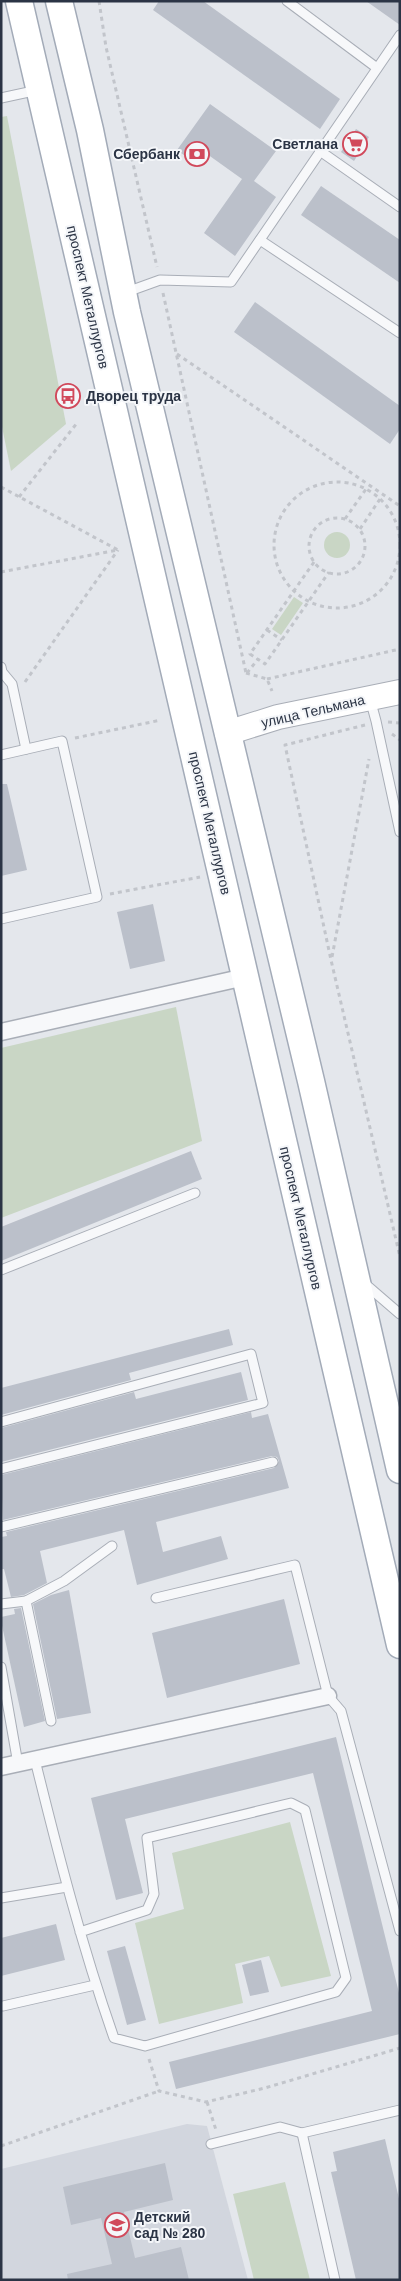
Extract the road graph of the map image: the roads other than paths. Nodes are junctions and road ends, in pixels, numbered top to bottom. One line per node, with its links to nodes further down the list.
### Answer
1 (19, 1): 6 (main road, проспект Металлургов)
2 (59, 1): 11 (main road)
3 (287, 1): 5 (lane)
4 (400, 36): 5 (lane)
5 (377, 68): 8 (lane)
6 (39, 90): 7 (lane); 17 (main road, проспект Металлургов)
7 (1, 98)
8 (320, 150): 9 (lane); 10 (lane)
9 (400, 207)
10 (260, 240): 11 (lane); 12 (lane)
11 (124, 293): 16 (main road)
12 (400, 333)
13 (2, 671): 18 (lane)
14 (400, 692): 15 (main road, улица Тельмана)
15 (370, 699): 16 (main road, улица Тельмана); 20 (lane)
16 (227, 733): 17 (main road); 26 (main road)
17 (191, 741): 22 (main road, проспект Металлургов)
18 (26, 749): 19 (lane); 21 (lane)
19 (1, 755)
20 (400, 832)
21 (1, 919)
22 (245, 977): 23 (street); 37 (main road, проспект Металлургов)
23 (1, 1032)
24 (195, 1193): 25 (lane)
25 (1, 1270)
26 (355, 1276): 27 (lane); 31 (main road)
27 (400, 1314)
28 (1, 1422): 30 (lane)
29 (273, 1462): 32 (lane)
30 (1, 1469)
31 (400, 1470)
32 (1, 1527)
33 (112, 1546): 35 (lane)
34 (156, 1598): 39 (lane)
35 (26, 1601): 36 (lane); 40 (lane)
36 (1, 1604)
37 (400, 1645)
38 (2, 1672): 42 (lane)
39 (328, 1696): 41 (street); 46 (lane)
40 (51, 1721)
41 (35, 1760): 42 (street); 44 (lane)
42 (18, 1764): 43 (street)
43 (1, 1768)
44 (67, 1887): 45 (lane); 47 (lane)
45 (1, 1898)
46 (400, 1931)
47 (80, 1932): 48 (lane); 48 (lane)
48 (95, 1985): 49 (lane)
49 (3, 2006)
50 (400, 2110): 51 (lane)
51 (302, 2133): 52 (lane); 53 (lane)
52 (215, 2142)
53 (335, 2280)

